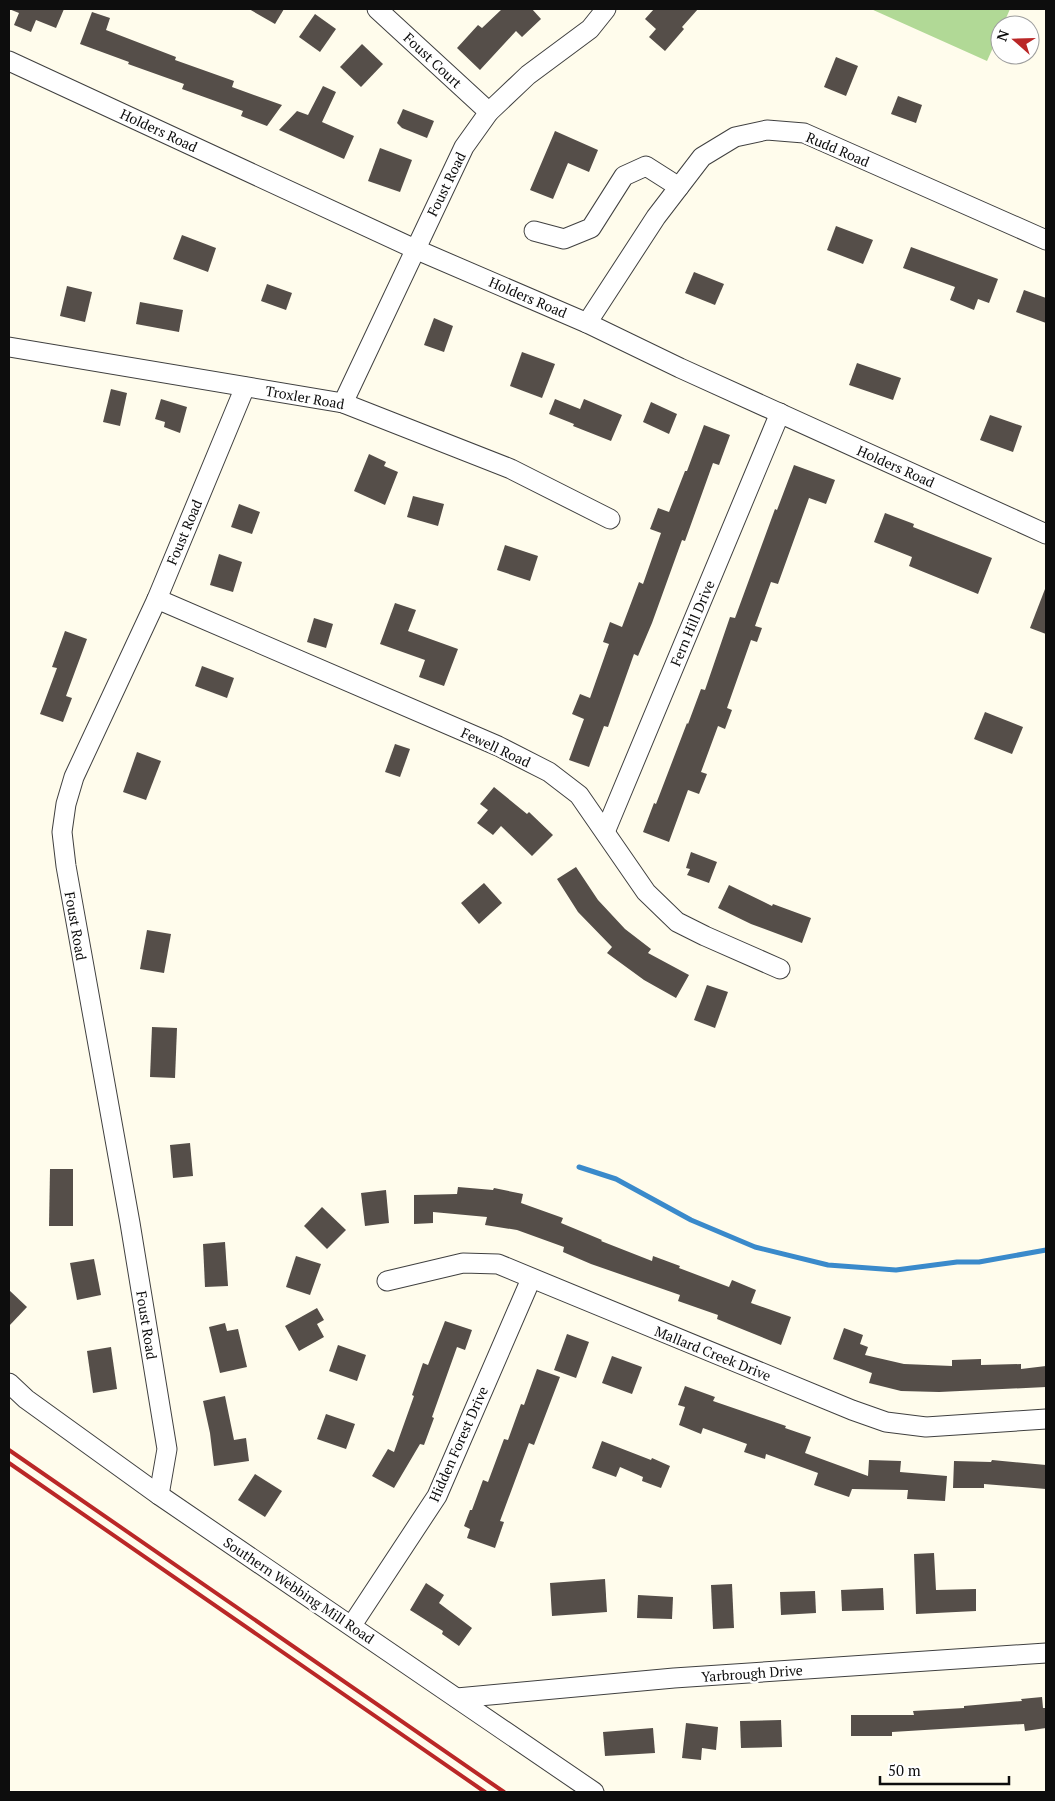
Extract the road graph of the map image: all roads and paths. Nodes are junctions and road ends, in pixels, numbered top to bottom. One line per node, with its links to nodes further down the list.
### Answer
1 (377, 9): 4 (street, Foust Court)
2 (606, 9): 4 (street, Foust Road)
3 (9, 61): 8 (street, Holders Road)
4 (489, 112): 8 (street, Foust Road)
5 (679, 188): 6 (street); 7 (street, Rudd Road); 9 (street, Rudd Road)
6 (534, 231)
7 (1046, 240)
8 (415, 249): 9 (street, Holders Road); 12 (street, Foust Road)
9 (587, 323): 13 (street, Holders Road)
10 (9, 347): 11 (street, Troxler Road)
11 (245, 387): 12 (street, Troxler Road); 16 (street, Foust Road)
12 (343, 402): 14 (street, Troxler Road)
13 (780, 413): 15 (street, Holders Road); 17 (street, Fern Hill Drive)
14 (610, 519)
15 (1046, 534)
16 (156, 599): 17 (street, Fewell Road); 23 (street, Foust Road)
17 (605, 832): 18 (street, Fewell Road)
18 (780, 968)
19 (531, 1279): 20 (street, Mallard Creek Drive); 22 (street, Mallard Creek Drive); 24 (street, Hidden Forest Drive)
20 (387, 1281)
21 (9, 1383): 23 (street, Southern Webbing Mill Road)
22 (1046, 1419)
23 (159, 1494): 24 (street, Southern Webbing Mill Road)
24 (352, 1625): 26 (street, Southern Webbing Mill Road)
25 (1046, 1653): 26 (street, Yarbrough Drive)
26 (457, 1698): 27 (street, Southern Webbing Mill Road)
27 (594, 1792)

